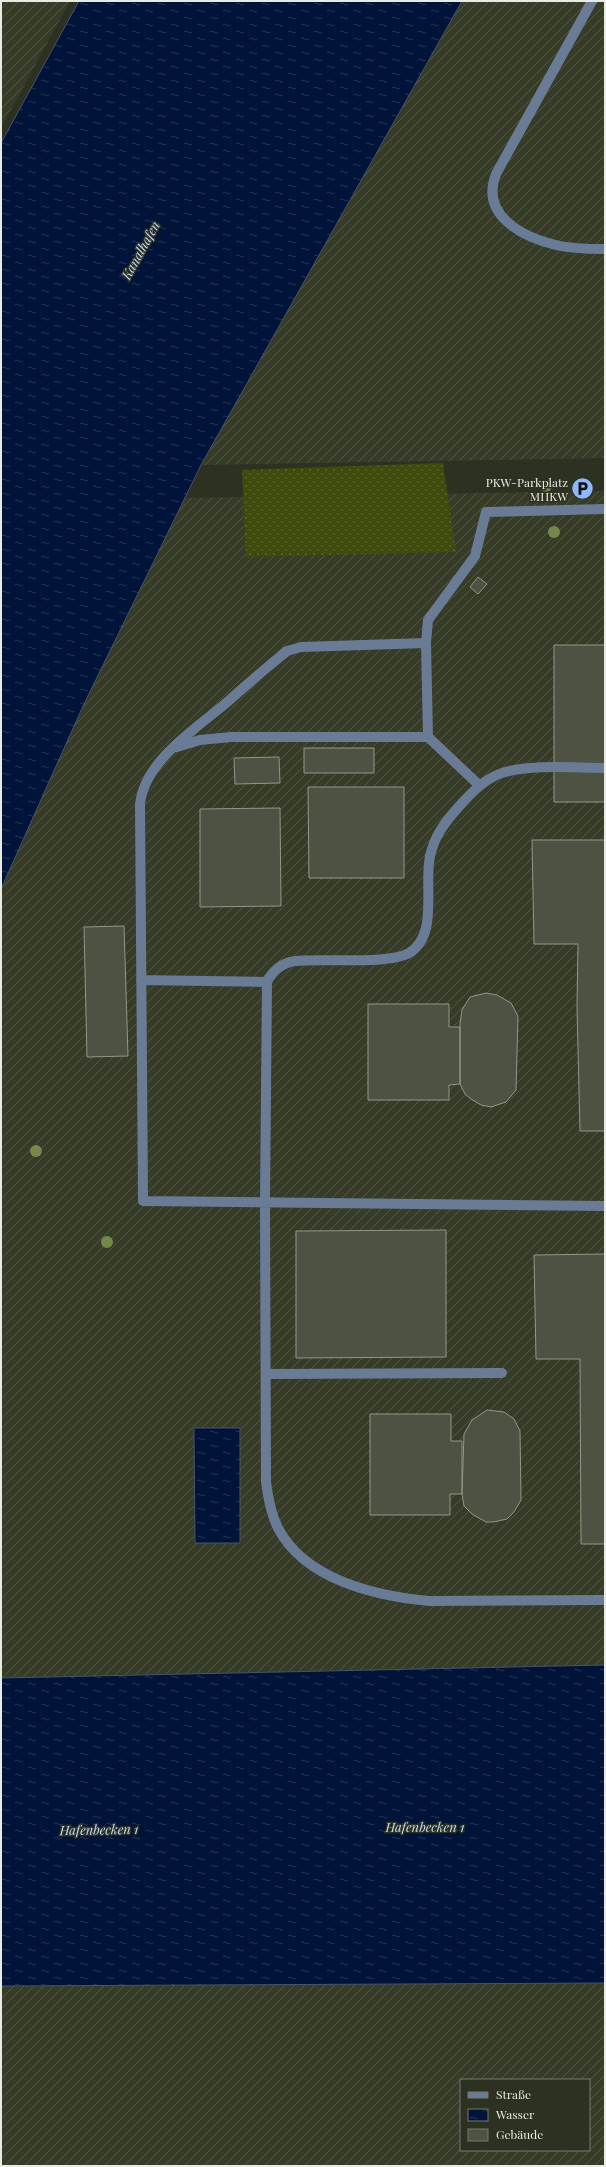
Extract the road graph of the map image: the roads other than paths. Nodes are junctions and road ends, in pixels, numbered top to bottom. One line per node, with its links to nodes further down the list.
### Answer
1 (592, 1): 2 (lane)
2 (605, 249)
3 (605, 509): 4 (lane)
4 (426, 643): 5 (lane); 6 (lane)
5 (428, 737): 6 (lane); 8 (lane)
6 (170, 751): 9 (lane)
7 (605, 768): 8 (lane)
8 (479, 785): 10 (lane)
9 (141, 980): 10 (lane); 11 (lane)
10 (267, 982): 11 (lane)
11 (265, 1202): 12 (lane); 14 (lane)
12 (605, 1206)
13 (502, 1373): 14 (lane)
14 (266, 1374): 15 (lane)
15 (605, 1600)

